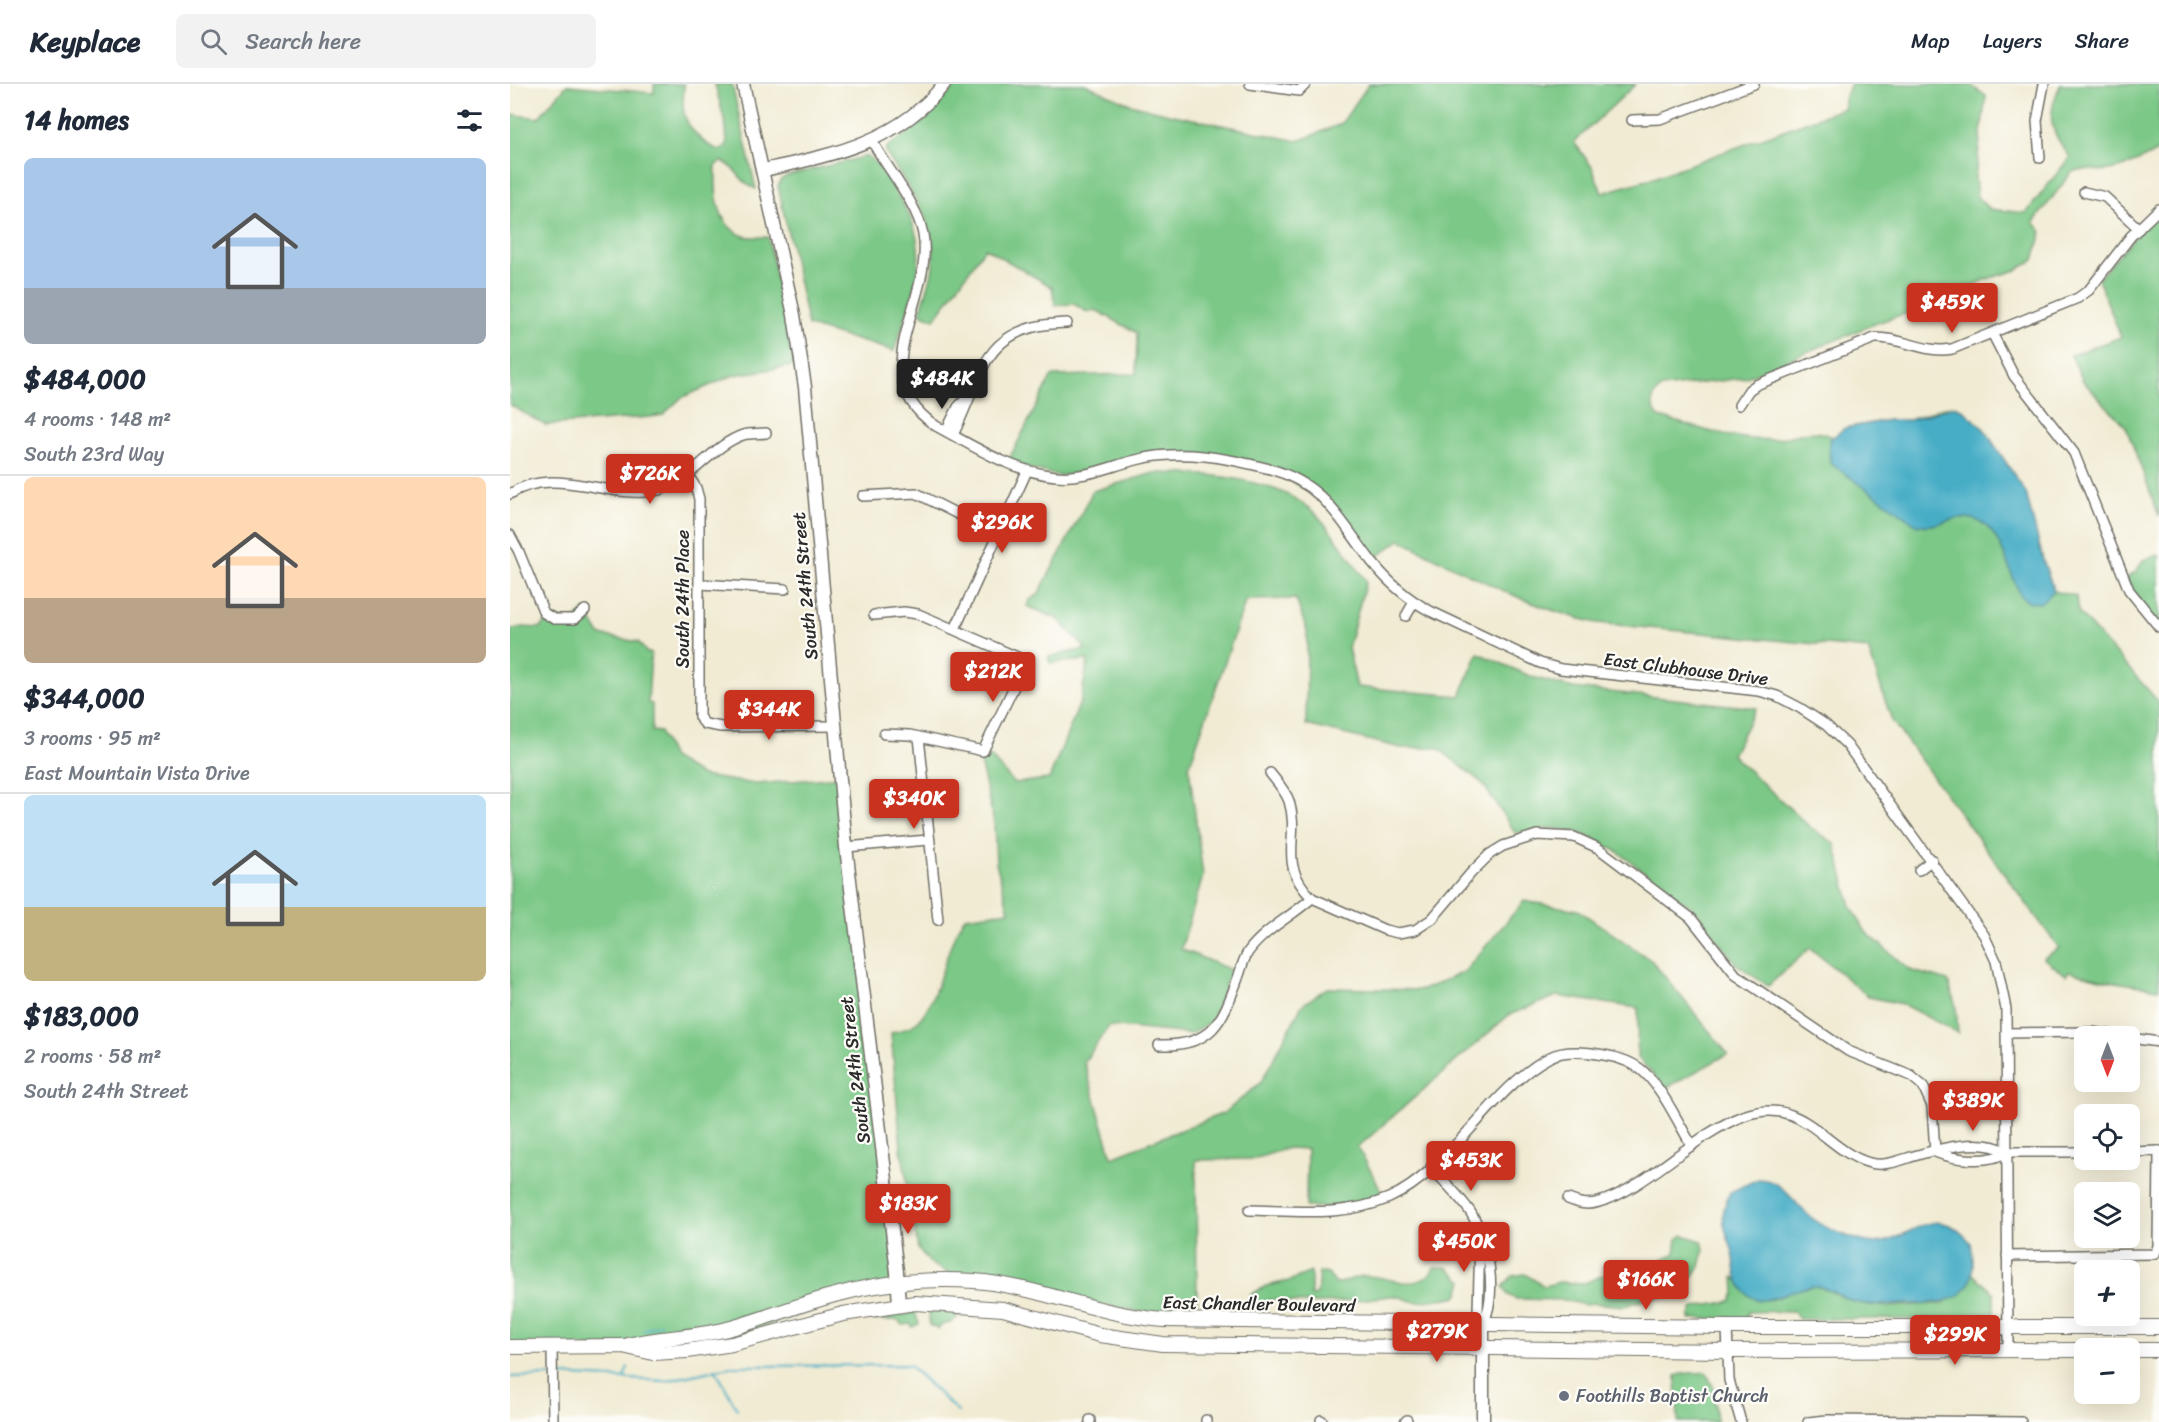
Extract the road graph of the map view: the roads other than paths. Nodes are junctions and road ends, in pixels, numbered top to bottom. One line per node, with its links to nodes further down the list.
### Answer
1 (743, 84): 10 (street, South 24th Street)
2 (944, 84): 8 (street)
3 (1250, 84): 6 (street)
4 (1754, 84): 7 (street)
5 (2044, 84): 9 (street)
6 (1302, 88)
7 (1632, 120)
8 (872, 141): 10 (street); 18 (street, East Clubhouse Drive)
9 (2040, 158)
10 (764, 170): 33 (street, South 24th Street)
11 (2084, 192): 13 (street)
12 (2159, 209): 13 (street)
13 (2139, 229): 15 (street)
14 (1067, 323): 18 (street)
15 (1992, 333): 16 (street); 31 (street)
16 (1739, 405)
17 (766, 433): 20 (street)
18 (950, 433): 19 (street, East Clubhouse Drive)
19 (1027, 471): 23 (street); 27 (street, East Clubhouse Drive)
20 (688, 475): 21 (street); 25 (street, South 24th Place)
21 (510, 494)
22 (863, 496): 23 (street)
23 (998, 534): 32 (street)
24 (510, 535): 28 (street)
25 (700, 584): 26 (street); 33 (street, South 24th Place)
26 (784, 589)
27 (1414, 602): 30 (street); 39 (street, East Clubhouse Drive)
28 (585, 610)
29 (874, 615): 32 (street)
30 (1406, 616)
31 (2159, 627)
32 (955, 629): 35 (street)
33 (836, 726): 38 (street, South 24th Street)
34 (884, 734): 35 (street)
35 (920, 736): 37 (street)
36 (1270, 773): 41 (street)
37 (928, 840): 38 (street); 42 (street)
38 (846, 847): 58 (street, South 24th Street)
39 (1932, 860): 40 (street); 44 (street, East Clubhouse Drive)
40 (1918, 870)
41 (1312, 898): 47 (street); 50 (street)
42 (938, 920)
43 (2074, 1032): 44 (street)
44 (2006, 1033): 51 (street, East Clubhouse Drive)
45 (2140, 1039): 46 (street)
46 (2159, 1042)
47 (1159, 1045)
48 (1692, 1146): 50 (street); 54 (street); 55 (street)
49 (2159, 1151): 53 (street); 57 (street)
50 (1935, 1152): 51 (street)
51 (2007, 1152): 52 (street); 57 (street, East Clubhouse Drive)
52 (2074, 1152)
53 (2140, 1152)
54 (1431, 1167): 56 (street); 60 (street)
55 (1568, 1199)
56 (1249, 1210)
57 (2007, 1256): 61 (street, East Clubhouse Drive)
58 (898, 1283): 59 (street, South 24th Street); 60 (main road, East Chandler Boulevard); 65 (main road, East Chandler Boulevard)
59 (899, 1305): 65 (main road, East Chandler Boulevard); 67 (main road, East Chandler Boulevard)
60 (1483, 1324): 63 (main road, East Chandler Boulevard); 67 (street)
61 (2008, 1327): 62 (main road, East Chandler Boulevard); 63 (main road, East Chandler Boulevard); 68 (street, East Clubhouse Drive)
62 (2159, 1327)
63 (1727, 1328): 72 (street)
64 (552, 1346): 65 (main road, East Chandler Boulevard); 66 (main road, East Chandler Boulevard); 74 (street)
65 (623, 1346)
66 (510, 1347)
67 (1483, 1348): 72 (main road, East Chandler Boulevard); 75 (street)
68 (2008, 1350): 69 (main road, East Chandler Boulevard); 72 (main road, East Chandler Boulevard)
69 (2074, 1350)
70 (2140, 1350): 71 (main road)
71 (2159, 1350)
72 (1728, 1351): 76 (street)
73 (1958, 1421): 77 (street); 78 (street)
74 (553, 1422)
75 (1483, 1422)
76 (1741, 1422)
77 (1808, 1422)
78 (2021, 1422)

